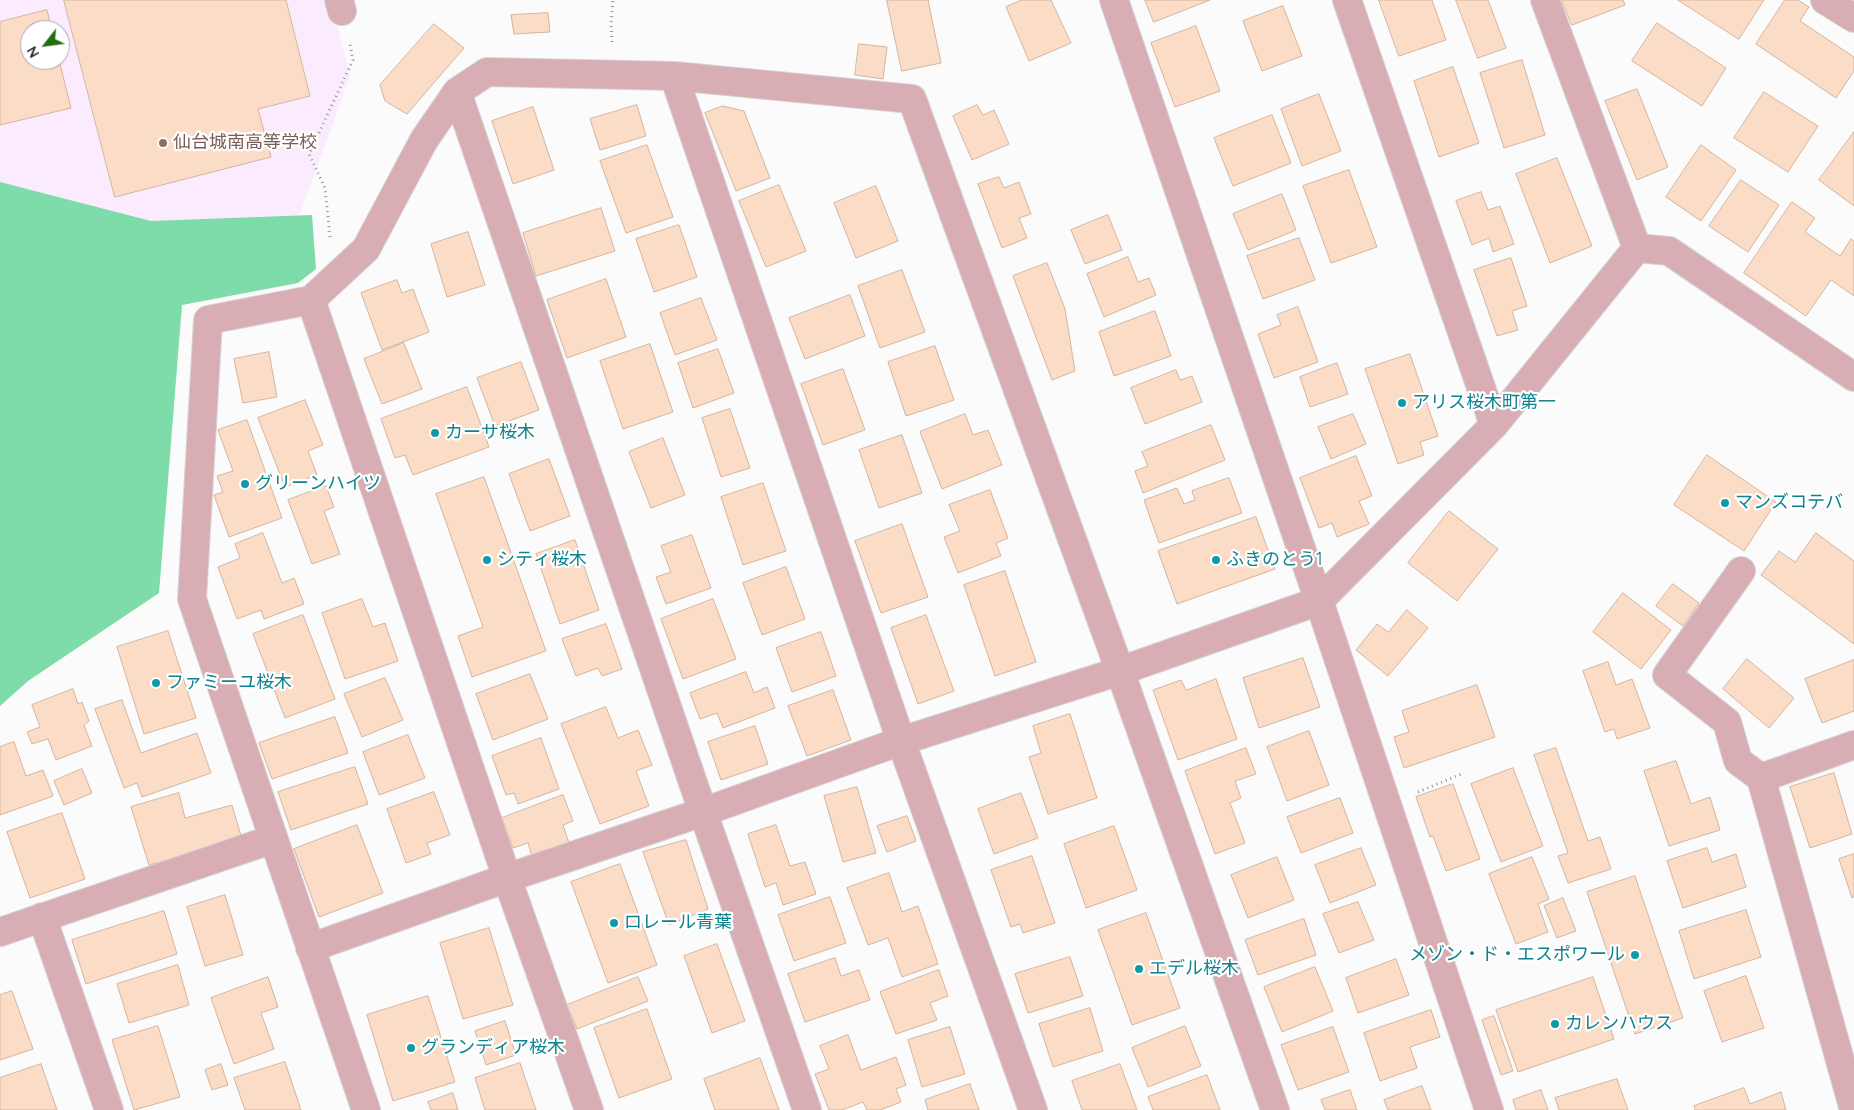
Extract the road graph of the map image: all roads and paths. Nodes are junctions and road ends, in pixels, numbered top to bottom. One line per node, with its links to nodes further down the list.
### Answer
1 (612, 0): 8 (path)
2 (1114, 0): 17 (street)
3 (1347, 0): 15 (street)
4 (1545, 0): 12 (street)
5 (1825, 0): 7 (street)
6 (341, 6): 11 (path)
7 (1854, 18)
8 (616, 74): 9 (street); 10 (street)
9 (674, 76): 18 (street); 19 (street)
10 (457, 92): 13 (street); 24 (street)
11 (330, 242)
12 (1636, 248): 14 (street); 15 (street)
13 (310, 300): 25 (street); 26 (street)
14 (1854, 376)
15 (1494, 424): 17 (street)
16 (1741, 571): 22 (street)
17 (1319, 601): 18 (street); 23 (street)
18 (1120, 671): 19 (street); 35 (street)
19 (901, 741): 24 (street); 34 (street)
20 (1854, 745): 22 (street)
21 (1464, 773): 23 (path)
22 (1761, 778): 37 (street)
23 (1387, 804): 36 (street)
24 (703, 812): 26 (street); 33 (street)
25 (273, 839): 27 (street); 29 (street)
26 (507, 878): 29 (street); 32 (street)
27 (42, 917): 28 (street); 30 (street)
28 (0, 932)
29 (310, 948): 31 (street)
30 (109, 1110)
31 (366, 1110)
32 (589, 1110)
33 (807, 1110)
34 (1033, 1110)
35 (1275, 1110)
36 (1489, 1110)
37 (1854, 1110)

